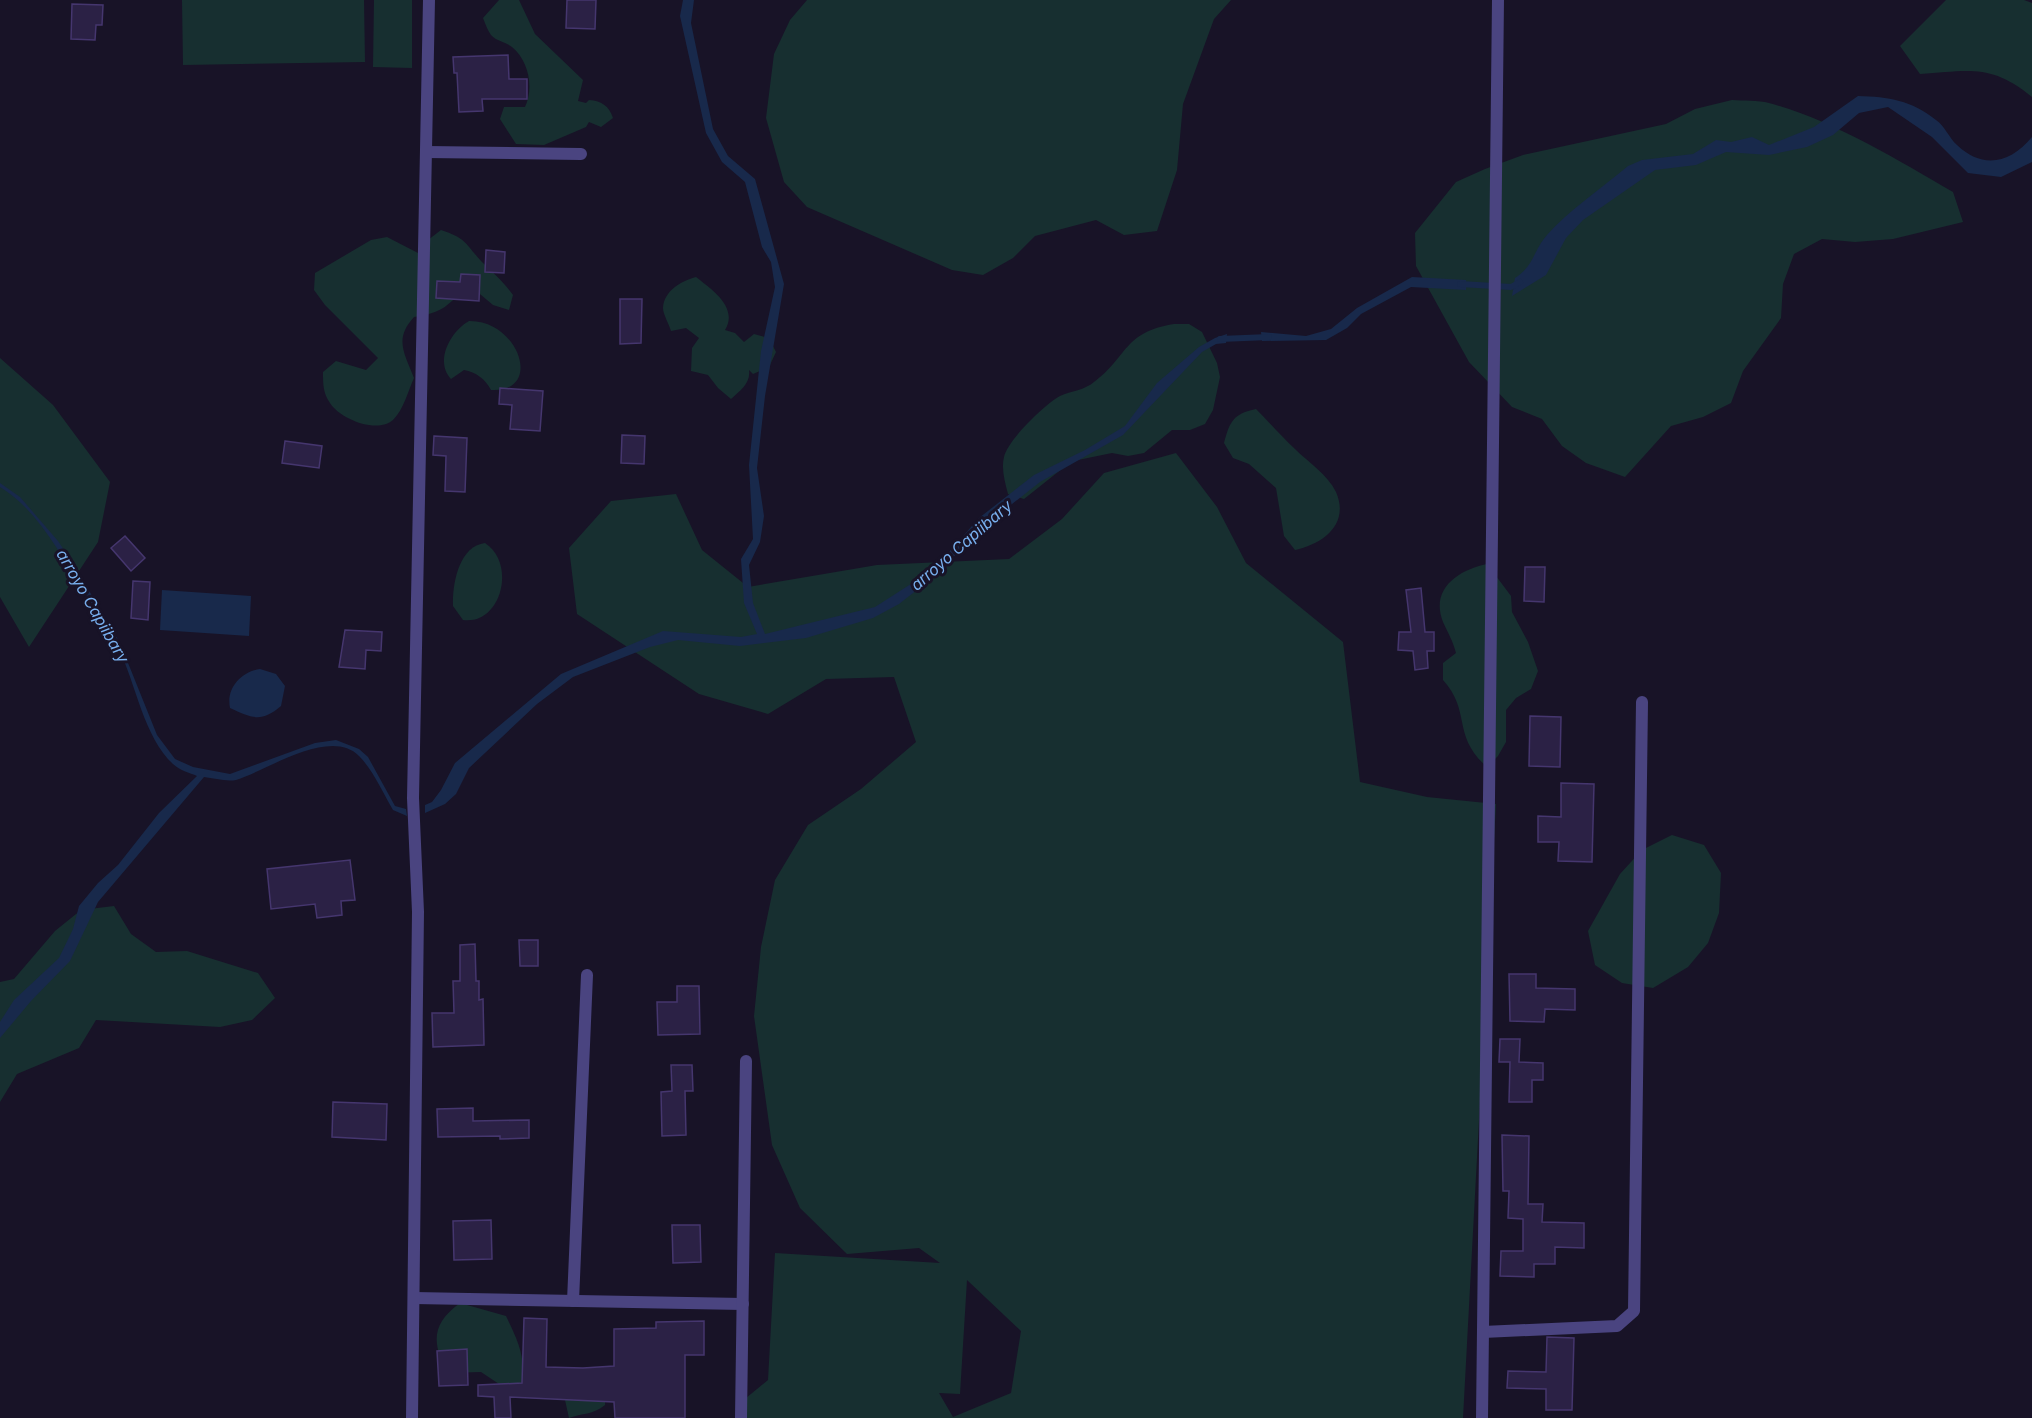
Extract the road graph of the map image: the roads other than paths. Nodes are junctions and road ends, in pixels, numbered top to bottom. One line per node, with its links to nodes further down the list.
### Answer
1 (429, 0): 3 (street)
2 (1498, 0): 11 (street)
3 (426, 152): 4 (street); 8 (street)
4 (581, 154)
5 (1642, 702): 11 (street)
6 (587, 975): 9 (street)
7 (746, 1061): 10 (street)
8 (414, 1298): 9 (street); 12 (street)
9 (573, 1301): 10 (street)
10 (743, 1304): 13 (street)
11 (1483, 1332): 14 (street)
12 (412, 1418)
13 (741, 1418)
14 (1482, 1418)

